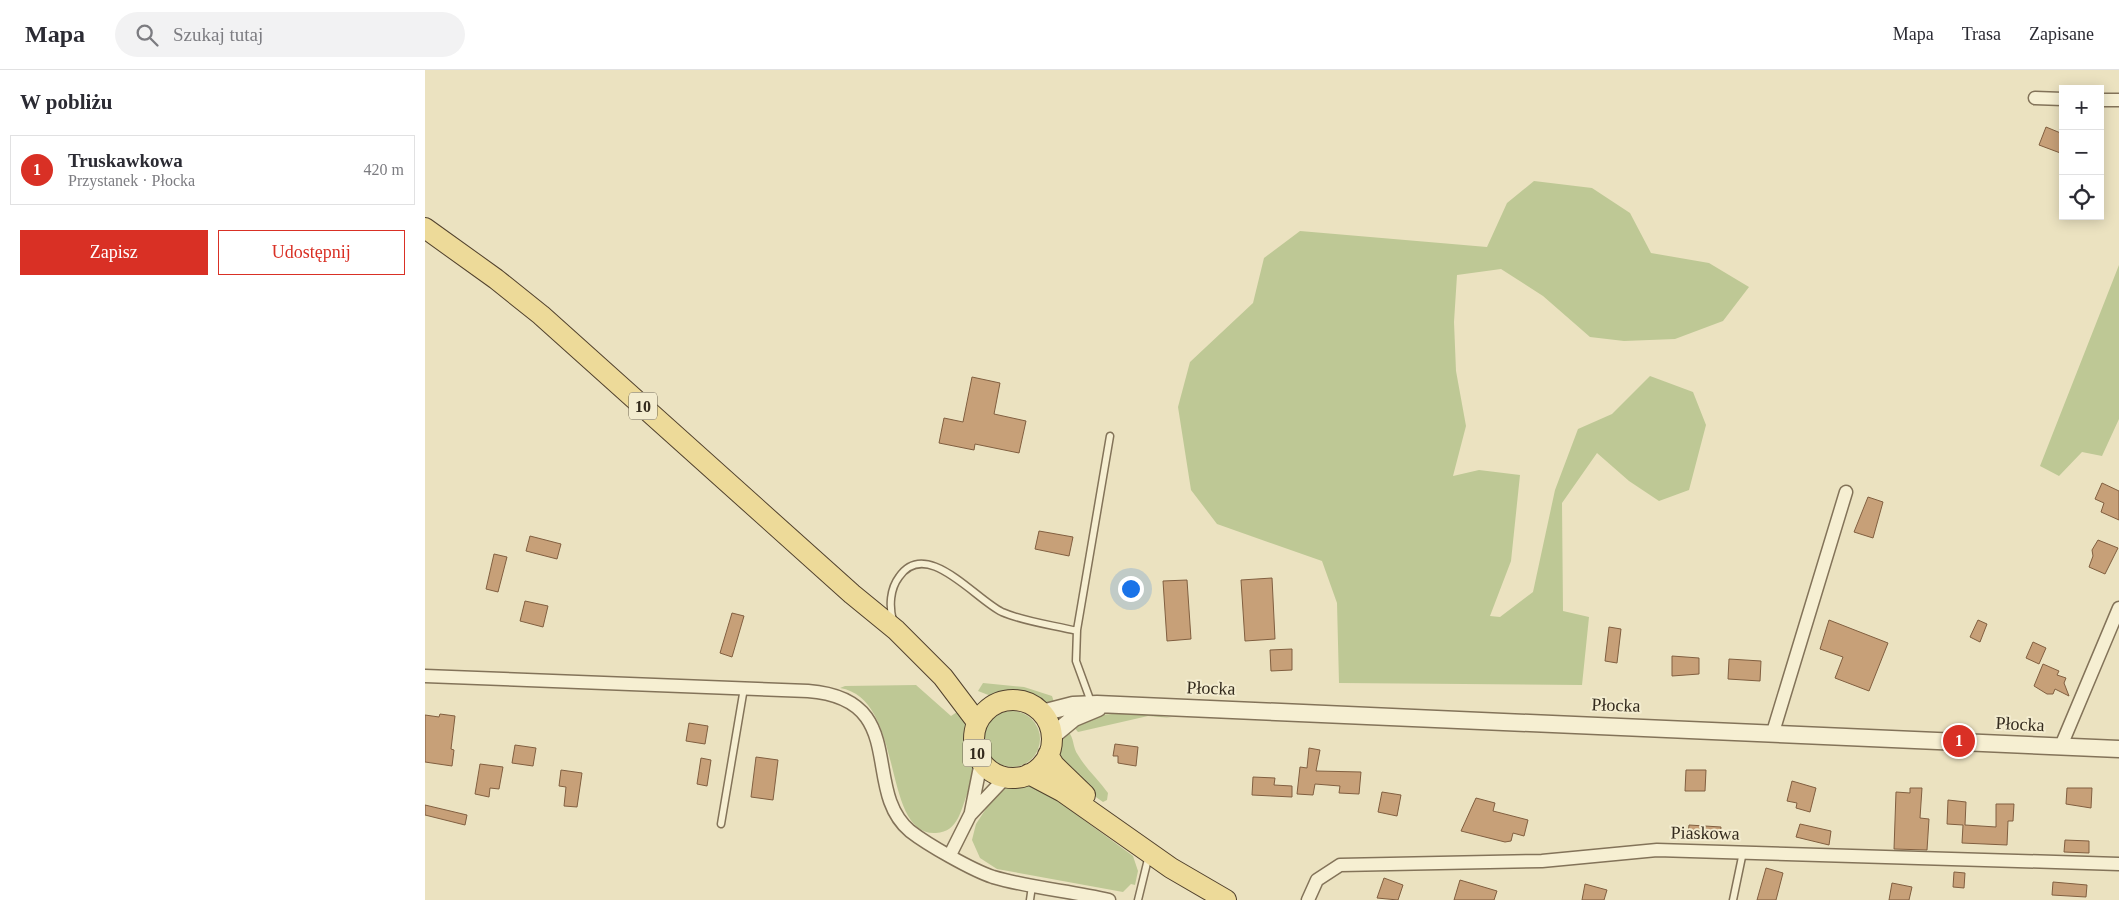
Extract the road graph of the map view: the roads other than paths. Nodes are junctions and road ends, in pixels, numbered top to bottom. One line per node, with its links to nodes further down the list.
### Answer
1 (2035, 98): 2 (street)
2 (2059, 99)
3 (2104, 100): 4 (street)
4 (2119, 100)
5 (425, 228): 9 (main road, 10)
6 (1110, 436): 10 (lane)
7 (1846, 492): 19 (street)
8 (2119, 608): 21 (street)
9 (896, 630): 10 (lane); 12 (main road, 10)
10 (1077, 631): 14 (lane)
11 (425, 676): 13 (street)
12 (943, 677): 15 (main road, 10); 18 (main road, 10)
13 (744, 688): 27 (lane); 30 (street)
14 (1092, 704): 16 (street, Płocka); 17 (street, Płocka)
15 (992, 706): 17 (main road); 18 (main road, 10)
16 (1110, 706): 19 (street, Płocka); 20 (street, Płocka)
17 (1042, 713): 20 (main road)
18 (977, 722): 23 (main road, 10)
19 (1773, 732): 21 (street, Płocka)
20 (1049, 746): 24 (main road); 33 (main road)
21 (2061, 746): 22 (street, Płocka)
22 (2119, 749)
23 (981, 762): 25 (main road, 10); 26 (street)
24 (1029, 774): 25 (main road, 10); 29 (main road)
25 (1006, 777): 26 (street)
26 (970, 815): 30 (street)
27 (721, 824)
28 (1744, 851): 31 (street, Piaskowa); 37 (street, Piaskowa); 38 (lane)
29 (1149, 854): 33 (main road); 36 (lane)
30 (950, 855): 32 (street)
31 (2119, 864)
32 (1032, 885): 34 (lane); 35 (street)
33 (1222, 897)
34 (1030, 900)
35 (1109, 900)
36 (1139, 900)
37 (1308, 900)
38 (1733, 900)

